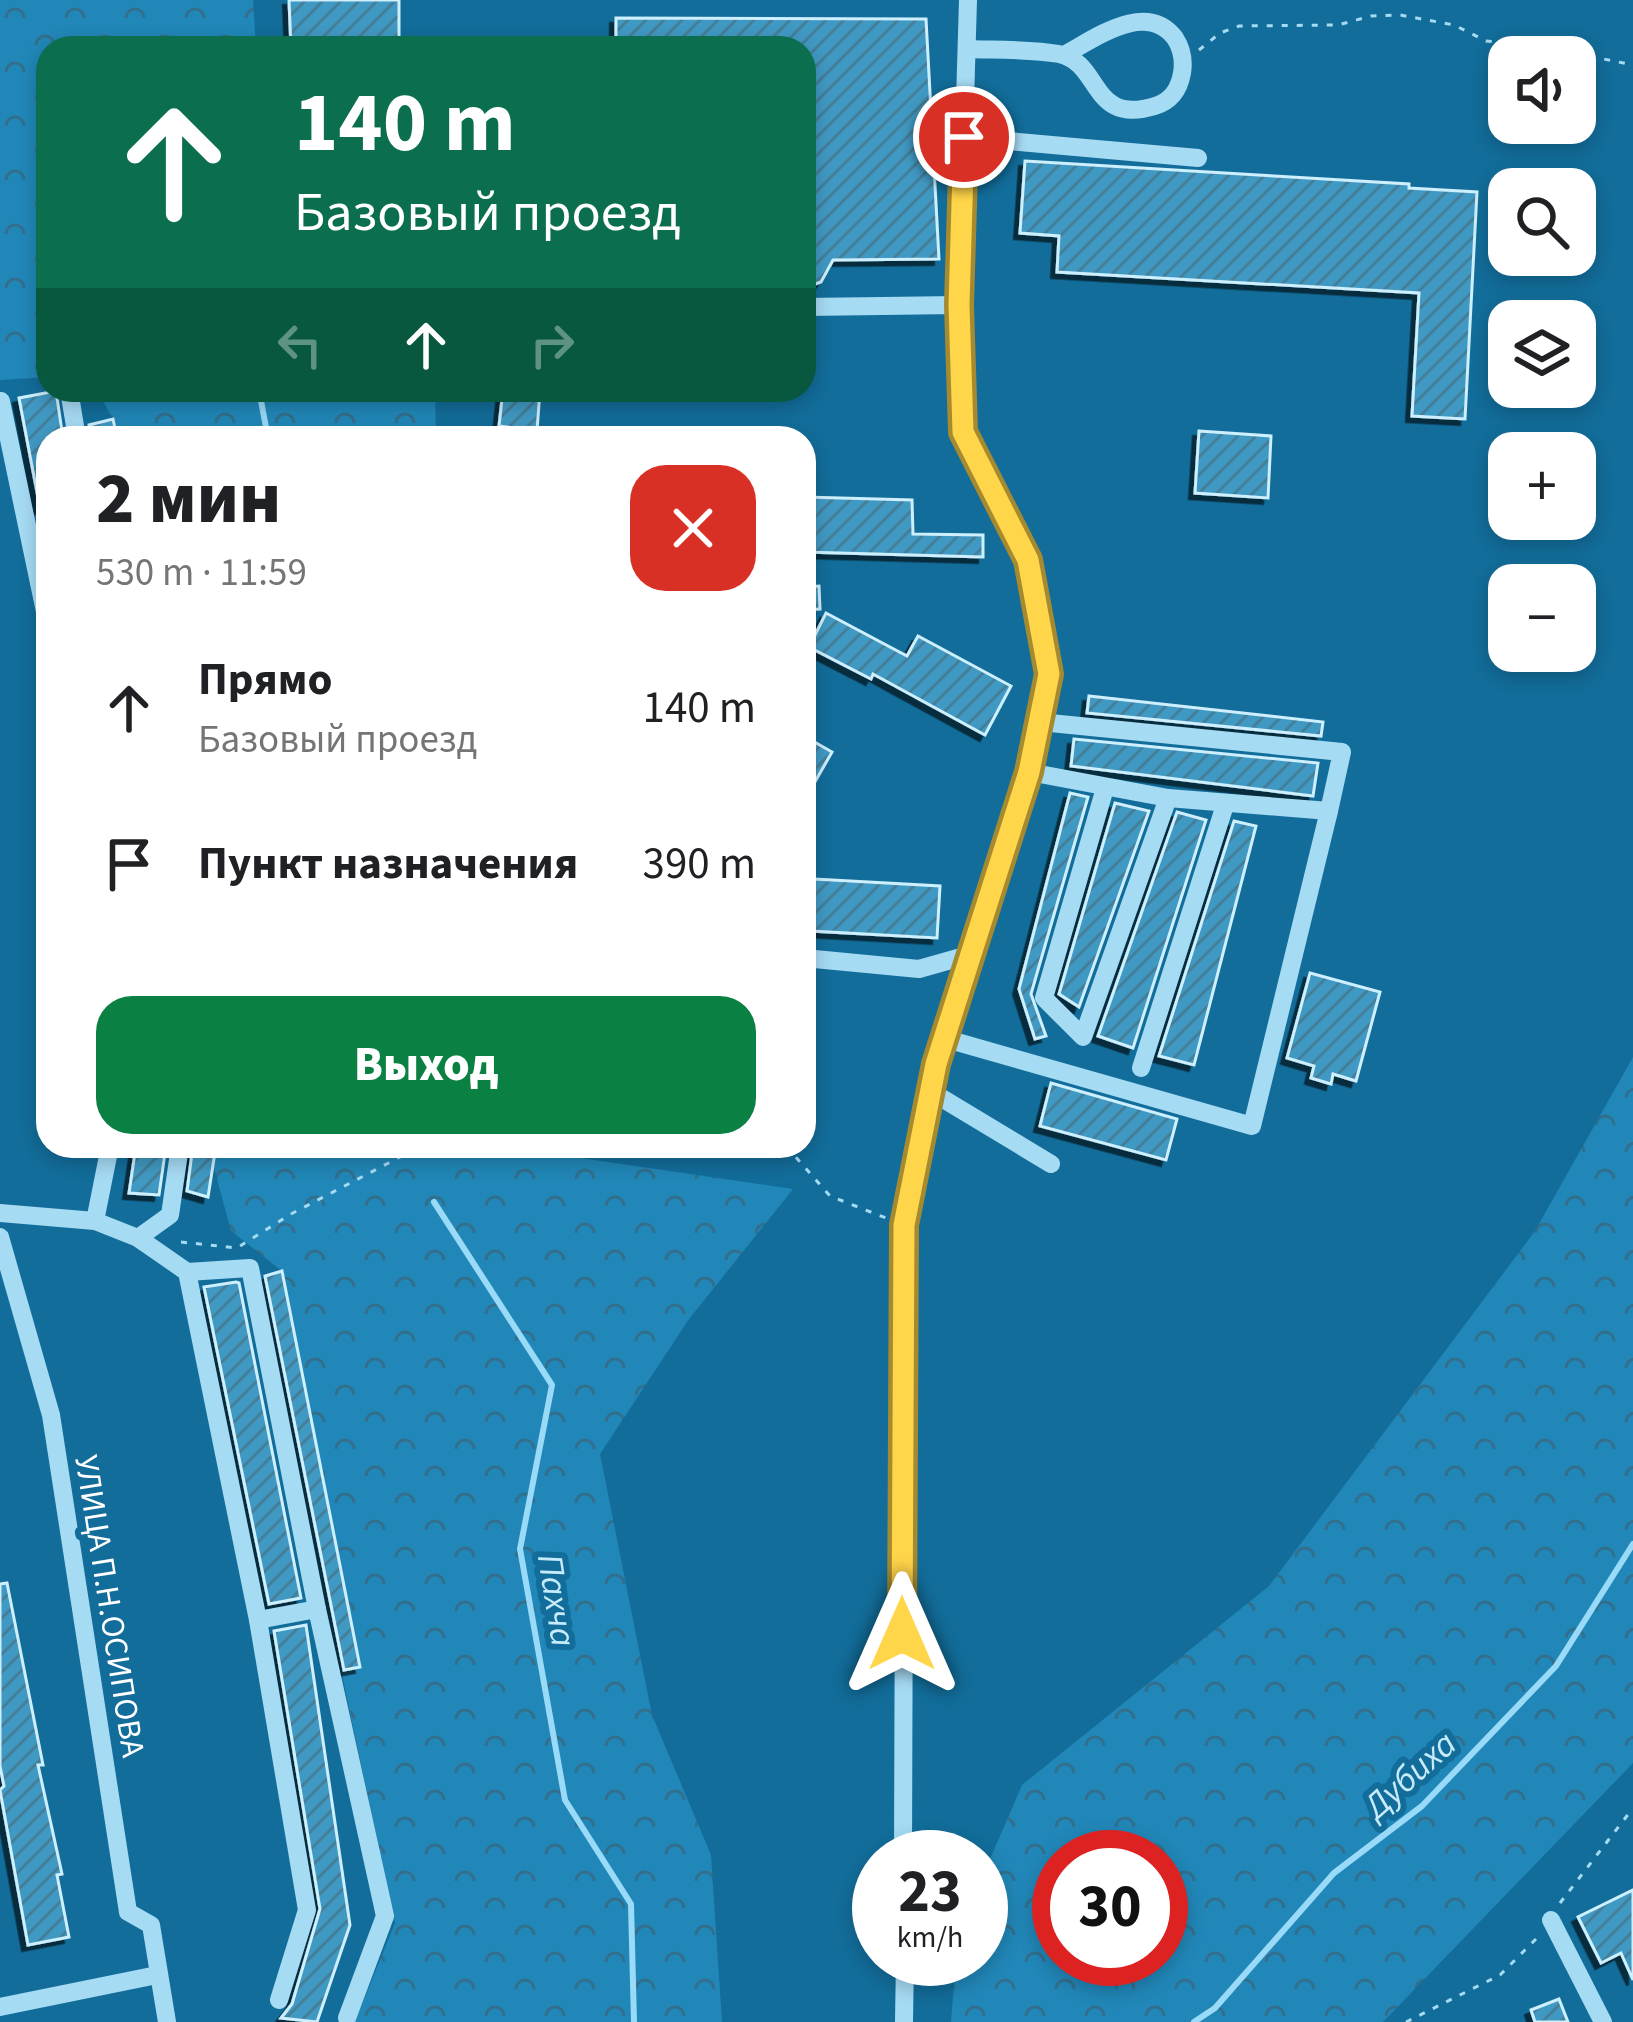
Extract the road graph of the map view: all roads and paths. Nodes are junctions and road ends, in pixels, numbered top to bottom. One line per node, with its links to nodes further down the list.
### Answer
1 (968, 0): 2 (street)
2 (967, 49): 3 (street); 6 (street)
3 (1064, 55): 4 (street); 4 (street)
4 (1184, 62): 5 (path)
5 (1633, 65)
6 (964, 137): 7 (street); 8 (street)
7 (1198, 158)
8 (959, 305): 9 (street); 12 (street)
9 (816, 307)
10 (2, 400): 11 (street)
11 (36, 567)
12 (1040, 722): 13 (street); 17 (street)
13 (1029, 772): 14 (street); 18 (street)
14 (1105, 788): 15 (street); 15 (street)
15 (1168, 798): 16 (street)
16 (1225, 805): 17 (street); 21 (street)
17 (1329, 811): 20 (street)
18 (972, 954): 19 (street); 20 (street)
19 (816, 959)
20 (943, 1038): 22 (street)
21 (1141, 1068)
22 (930, 1091): 27 (street); 30 (street)
23 (108, 1158): 29 (street)
24 (178, 1158): 32 (street)
25 (398, 1158): 33 (path)
26 (797, 1158): 30 (path)
27 (1051, 1164)
28 (0, 1213): 29 (street)
29 (95, 1221): 32 (street)
30 (904, 1225): 38 (street)
31 (0, 1237): 40 (street, УЛИЦА П.Н.ОСИПОВА)
32 (138, 1238): 34 (street)
33 (177, 1242)
34 (187, 1271): 35 (street); 36 (street)
35 (316, 1609): 36 (street); 44 (street)
36 (258, 1619): 42 (street)
37 (1633, 1808): 39 (path)
38 (903, 1830)
39 (1551, 1920): 47 (path); 48 (street)
40 (158, 1975): 43 (street); 45 (street)
41 (905, 1986): 46 (street)
42 (279, 2000)
43 (0, 2007)
44 (347, 2018)
45 (167, 2022)
46 (904, 2022)
47 (1406, 2022)
48 (1603, 2022)

